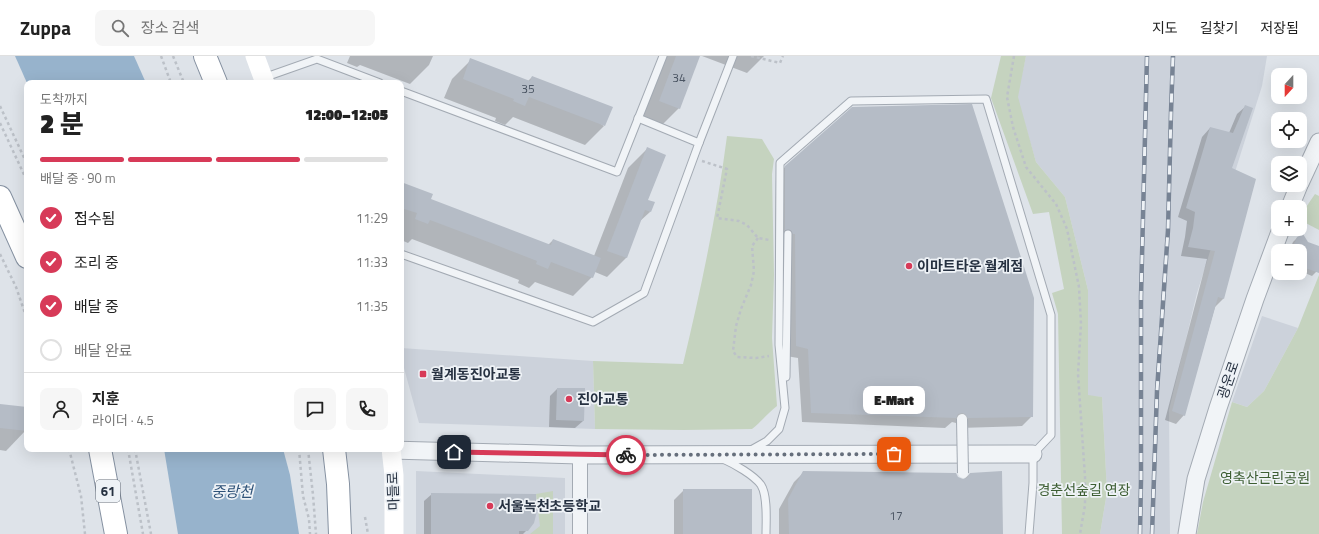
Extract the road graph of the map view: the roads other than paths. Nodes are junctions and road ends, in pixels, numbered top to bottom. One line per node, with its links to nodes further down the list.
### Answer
1 (205, 56): 5 (highway)
2 (255, 56): 6 (main road)
3 (663, 56): 9 (lane)
4 (733, 56): 11 (lane)
5 (215, 80)
6 (264, 80): 7 (lane)
7 (372, 80)
8 (404, 92): 9 (lane)
9 (638, 118): 11 (lane)
10 (1319, 142): 12 (street)
11 (700, 144): 17 (lane)
12 (1307, 169)
13 (0, 197): 16 (highway)
14 (788, 234): 18 (lane)
15 (1278, 236): 35 (street, 광운로)
16 (24, 250)
17 (404, 255)
18 (785, 408): 24 (lane); 27 (lane)
19 (962, 419): 28 (street, bridge)
20 (404, 450): 25 (street)
21 (101, 452): 29 (highway, 61)
22 (334, 452): 30 (highway)
23 (391, 452): 31 (main road, 마들로)
24 (1033, 454): 27 (street); 34 (lane)
25 (580, 455): 26 (street); 32 (street)
26 (716, 455): 27 (street); 33 (lane)
27 (744, 455)
28 (963, 473)
29 (116, 534)
30 (340, 534)
31 (394, 534)
32 (580, 534)
33 (766, 534)
34 (1029, 534)
35 (1187, 534)

